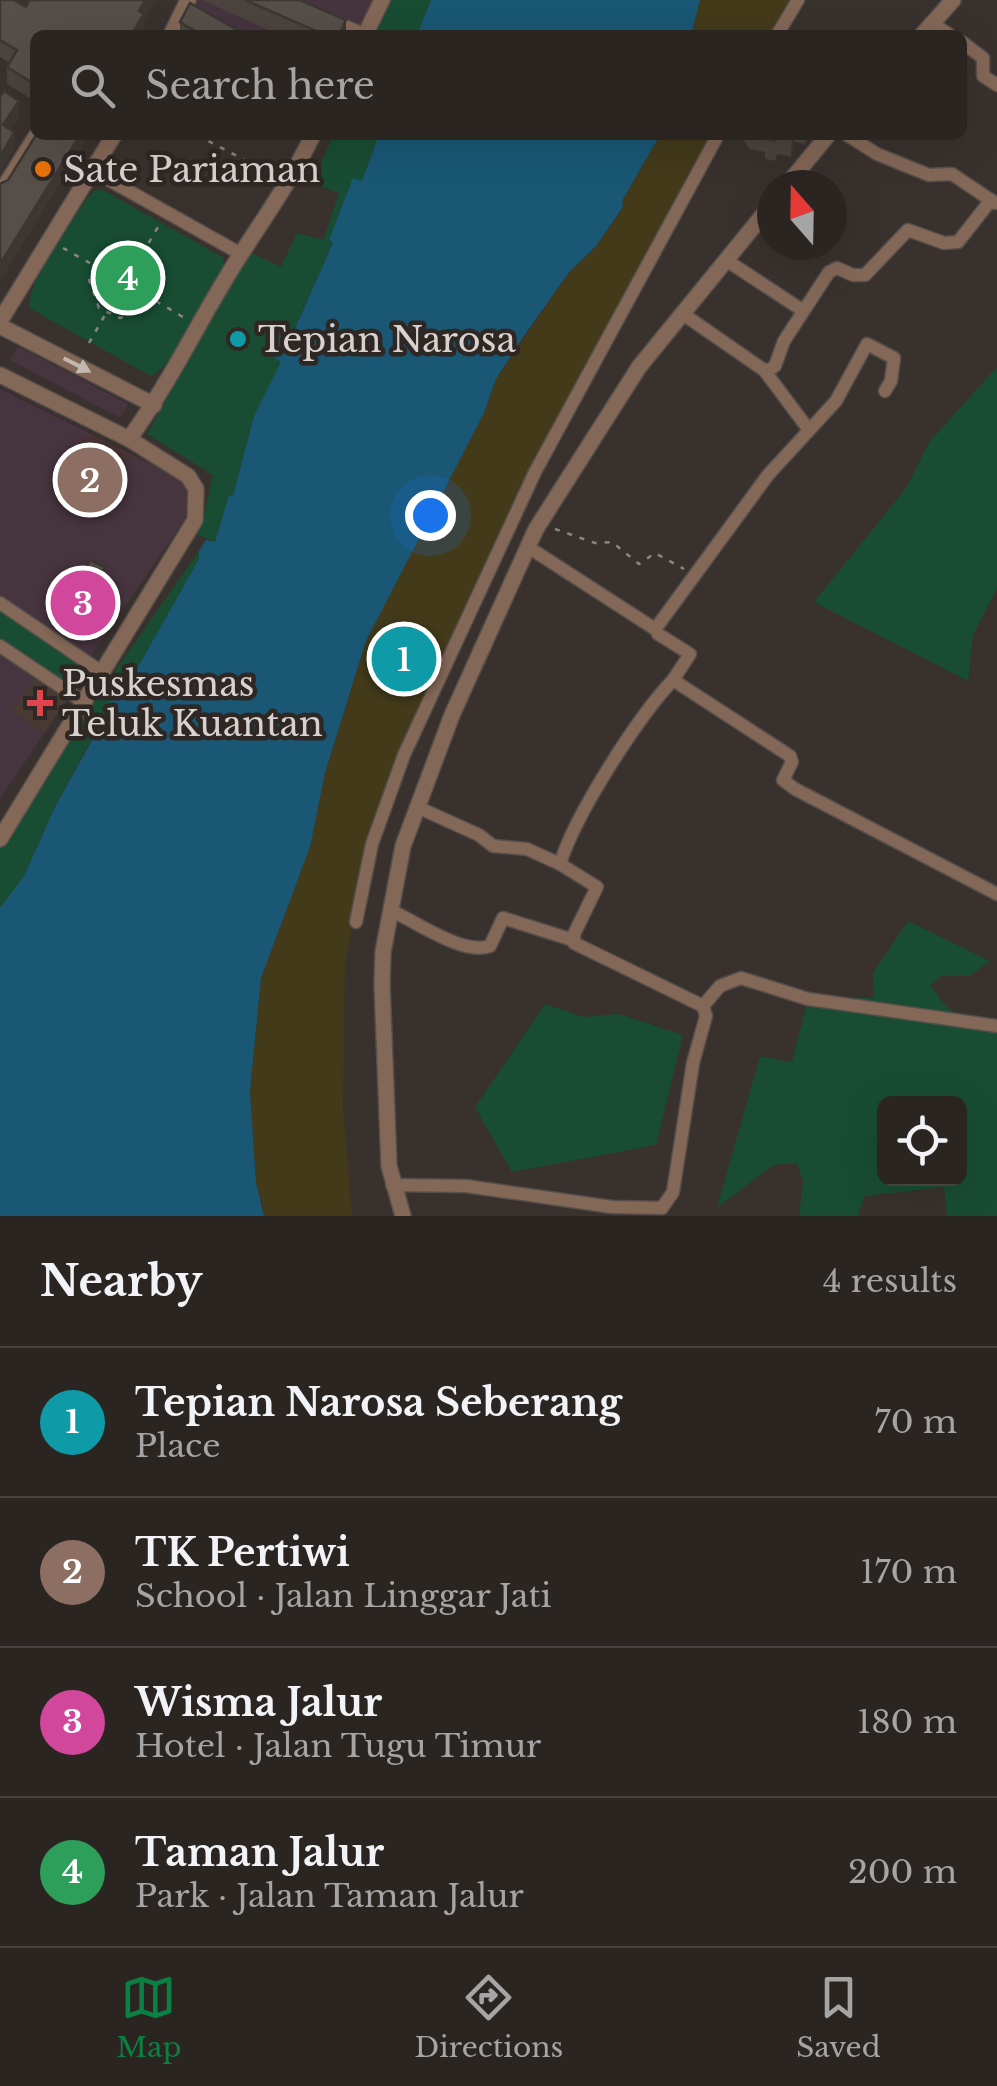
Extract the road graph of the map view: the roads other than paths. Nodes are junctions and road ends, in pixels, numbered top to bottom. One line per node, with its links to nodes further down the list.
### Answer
1 (188, 0): 6 (street)
2 (382, 0): 8 (street)
3 (798, 0): 9 (street)
4 (953, 0): 10 (street)
5 (313, 14): 7 (street)
6 (173, 30)
7 (352, 30)
8 (367, 30)
9 (780, 30)
10 (928, 30)
11 (967, 46): 12 (street)
12 (991, 59): 13 (street)
13 (997, 84)
14 (32, 140): 22 (street)
15 (111, 140): 21 (street)
16 (310, 140): 25 (street)
17 (715, 140): 48 (street)
18 (824, 140): 20 (street)
19 (855, 140): 23 (street)
20 (799, 170)
21 (94, 171): 25 (street); 29 (street)
22 (0, 191)
23 (994, 202): 27 (street)
24 (757, 222): 26 (street)
25 (242, 254): 33 (street)
26 (726, 260): 27 (street); 28 (street)
27 (802, 310): 30 (street)
28 (682, 314): 30 (street); 36 (street)
29 (0, 324): 33 (street, one-way to 33)
30 (766, 372): 34 (street)
31 (0, 375): 35 (street)
32 (885, 391): 34 (street)
33 (154, 405): 35 (street)
34 (809, 430): 38 (street)
35 (130, 438): 40 (street)
36 (528, 547): 38 (street); 43 (street)
37 (0, 604): 40 (street)
38 (655, 630): 41 (street)
39 (0, 646): 42 (street)
40 (104, 672): 42 (street)
41 (673, 680): 45 (street); 46 (street)
42 (85, 703): 44 (street)
43 (417, 806): 45 (street); 47 (street)
44 (0, 839)
45 (560, 864): 49 (street)
46 (997, 894)
47 (390, 910): 49 (street); 52 (street)
48 (356, 922)
49 (572, 940): 50 (street)
50 (703, 1006): 51 (street); 52 (street)
51 (997, 1026)
52 (392, 1186): 53 (street)
53 (403, 1216)

